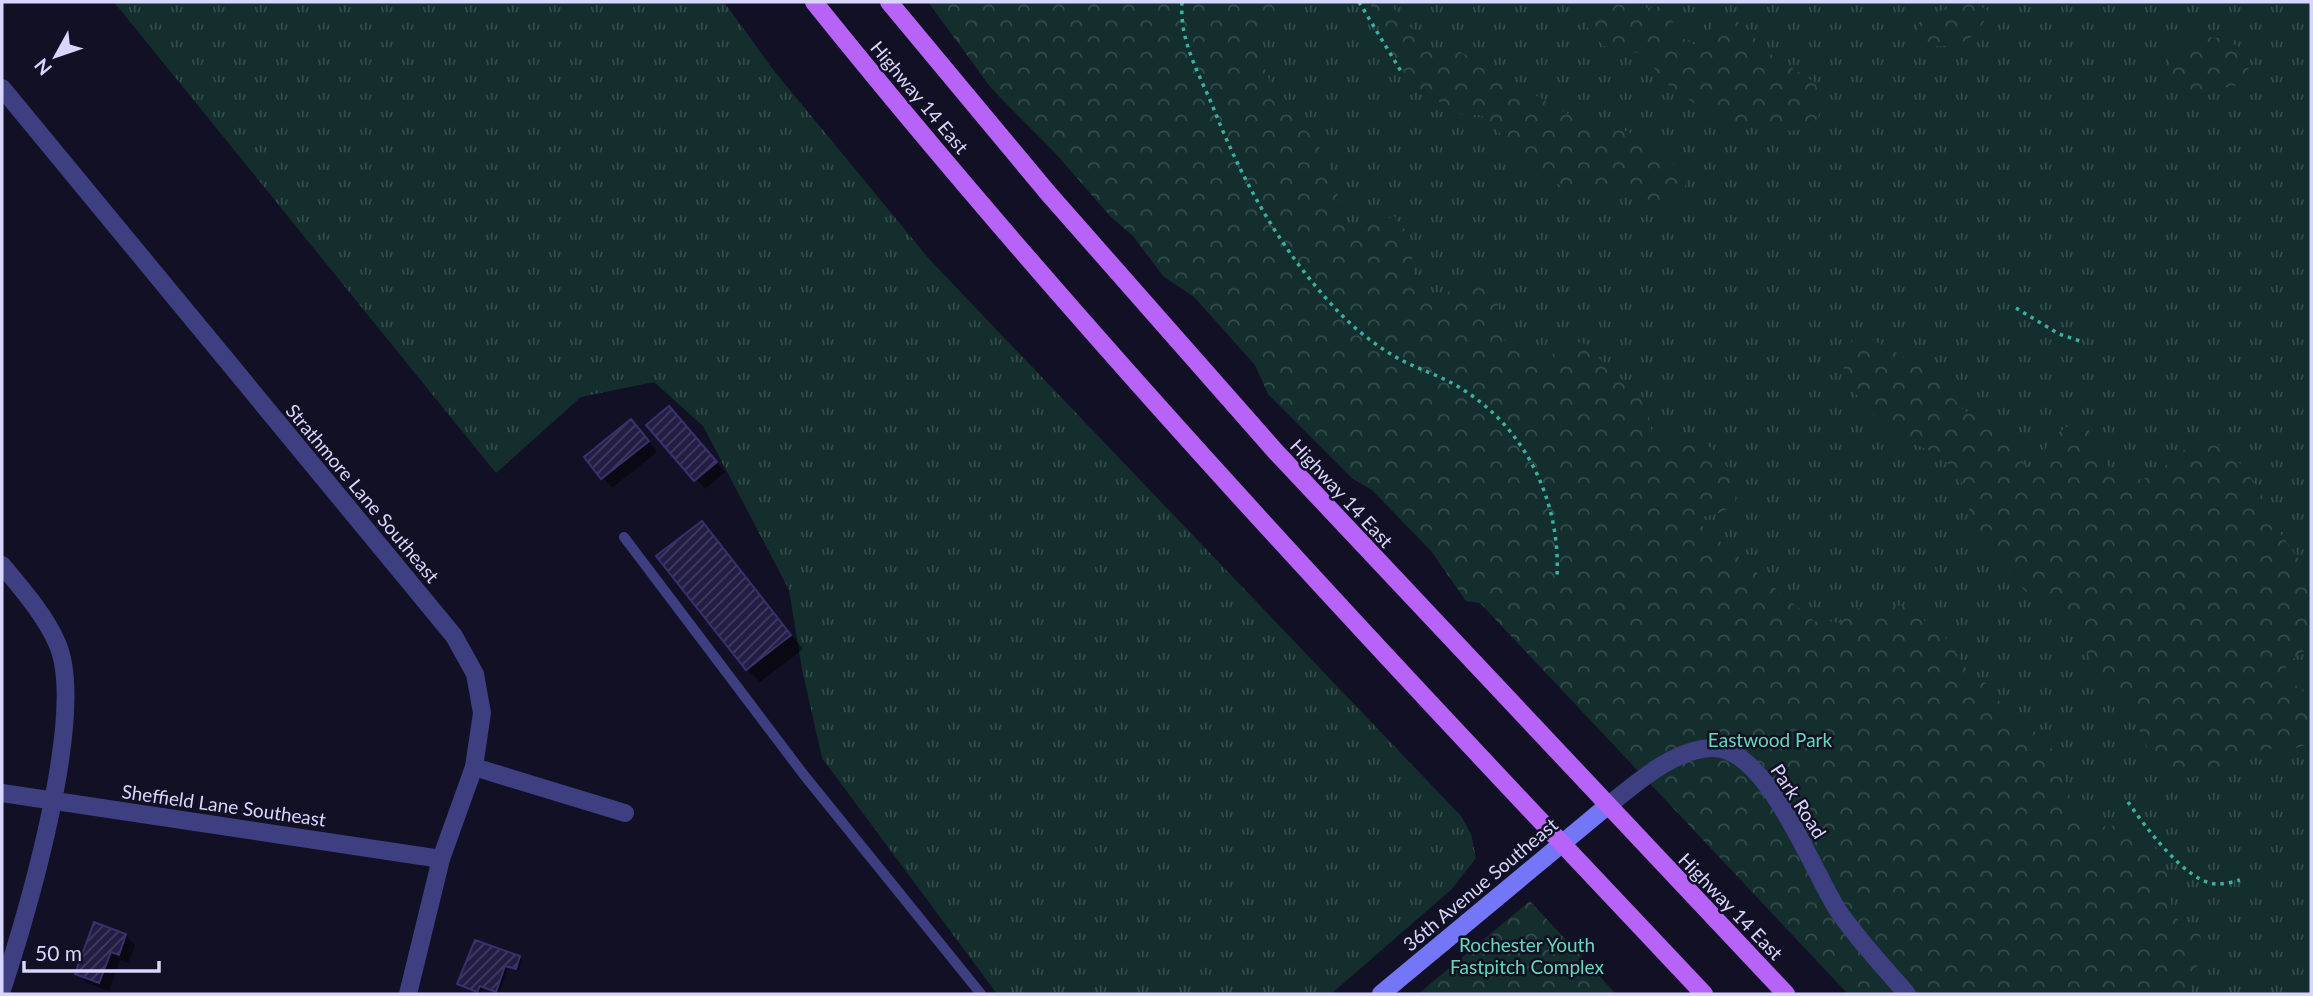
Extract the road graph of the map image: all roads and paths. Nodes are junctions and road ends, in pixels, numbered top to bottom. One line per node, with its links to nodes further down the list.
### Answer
1 (814, 2): 18 (main road, Highway 14 East)
2 (889, 2): 16 (main road, Highway 14 East)
3 (1182, 2): 11 (path)
4 (1359, 2): 5 (path)
5 (1402, 73)
6 (2, 88): 12 (street, Strathmore Lane Southeast)
7 (2016, 308): 8 (path)
8 (2083, 342)
9 (624, 537): 23 (lane)
10 (2, 565): 14 (street)
11 (1557, 577)
12 (474, 767): 17 (street); 19 (street, Strathmore Lane Southeast)
13 (2, 793): 14 (street, Sheffield Lane Southeast)
14 (51, 801): 19 (street, Sheffield Lane Southeast); 21 (street)
15 (2128, 802): 20 (path)
16 (1606, 807): 18 (street, 36th Avenue Southeast); 26 (main road, Highway 14 East); 27 (street, Park Road)
17 (625, 813)
18 (1561, 843): 24 (street, 36th Avenue Southeast); 25 (main road, Highway 14 East)
19 (441, 859): 22 (street, Strathmore Lane Southeast)
20 (2240, 880)
21 (2, 990)
22 (408, 994)
23 (981, 994)
24 (1381, 994)
25 (1704, 994)
26 (1786, 994)
27 (1907, 994)

